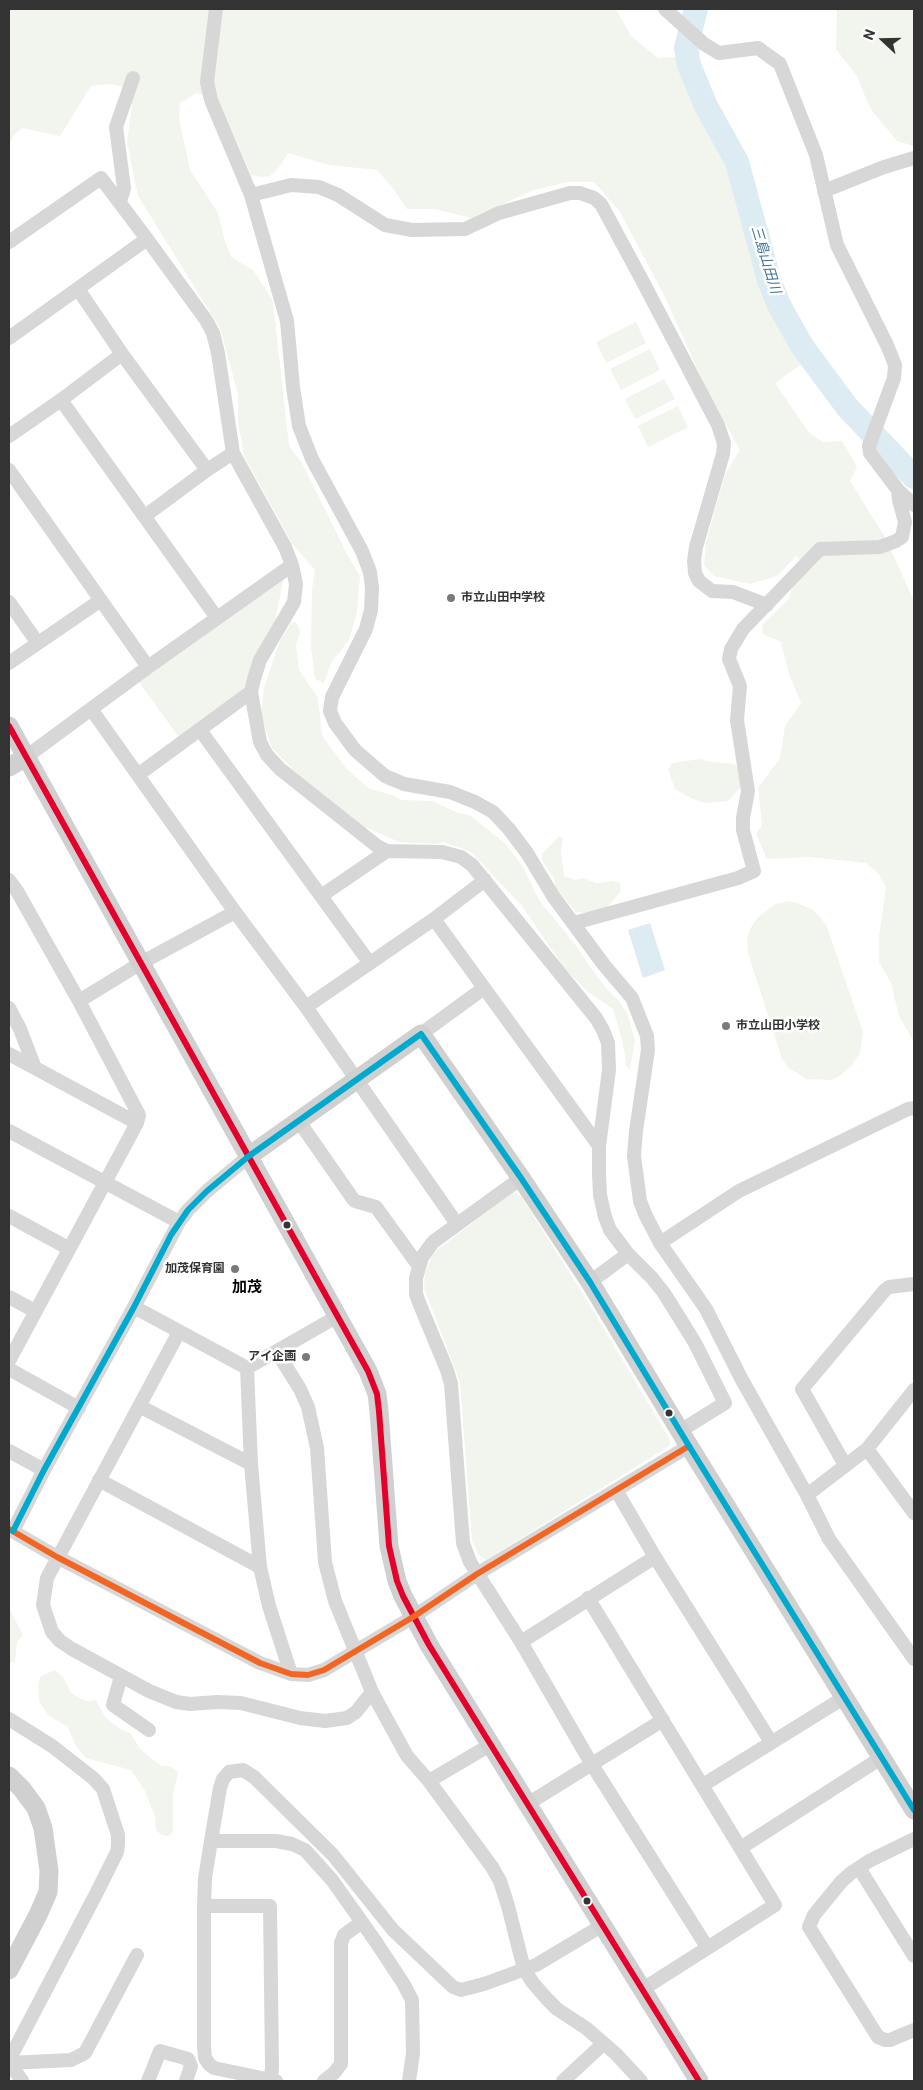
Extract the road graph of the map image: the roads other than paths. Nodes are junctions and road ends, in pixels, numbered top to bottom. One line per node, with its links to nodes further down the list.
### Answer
1 (216, 9): 6 (street)
2 (669, 13): 5 (street)
3 (133, 78): 7 (street)
4 (914, 158): 5 (street)
5 (824, 191): 18 (street)
6 (251, 195): 24 (street); 42 (street)
7 (120, 202): 8 (street); 9 (street)
8 (147, 239): 10 (street); 15 (street)
9 (9, 242)
10 (78, 289): 11 (street); 12 (street)
11 (9, 338)
12 (122, 354): 13 (street); 17 (street)
13 (61, 400): 14 (street); 20 (street)
14 (9, 436)
15 (233, 453): 17 (street); 21 (street)
16 (9, 470): 22 (street)
17 (207, 470): 20 (street)
18 (898, 490): 19 (street); 24 (street)
19 (914, 506)
20 (145, 516): 25 (street)
21 (292, 564): 25 (street); 29 (street)
22 (100, 600): 26 (street); 28 (street)
23 (9, 602): 26 (street)
24 (767, 605): 42 (street)
25 (217, 618): 28 (street)
26 (37, 642): 27 (street)
27 (9, 663)
28 (148, 667): 30 (street)
29 (251, 692): 32 (street); 36 (street)
30 (91, 709): 33 (street); 35 (street)
31 (9, 726): 33 (street)
32 (200, 730): 35 (street); 39 (street)
33 (26, 757): 34 (street); 44 (street)
34 (9, 767)
35 (139, 774): 40 (street)
36 (387, 851): 38 (street); 39 (street)
37 (9, 880): 46 (street)
38 (485, 880): 41 (street); 57 (street)
39 (321, 896): 43 (street)
40 (235, 912): 44 (street); 47 (street)
41 (434, 919): 43 (street); 45 (street)
42 (574, 924): 64 (street)
43 (369, 962): 47 (street)
44 (141, 963): 46 (street); 58 (street)
45 (484, 988): 49 (street); 57 (street)
46 (79, 1001): 55 (street)
47 (306, 1007): 52 (street)
48 (9, 1008): 51 (street)
49 (421, 1034): 52 (street); 59 (street)
50 (9, 1054): 51 (street)
51 (36, 1068): 55 (street)
52 (357, 1078): 54 (street); 63 (street)
53 (914, 1108): 64 (street)
54 (298, 1120): 58 (street); 67 (street)
55 (137, 1123): 60 (street)
56 (9, 1131): 60 (street)
57 (599, 1146): 66 (street)
58 (249, 1156): 62 (street); 73 (street)
59 (522, 1178): 63 (street); 68 (street)
60 (104, 1183): 62 (street); 65 (street)
61 (9, 1216): 65 (street)
62 (179, 1222): 71 (street)
63 (457, 1224): 67 (street)
64 (660, 1242): 90 (street)
65 (68, 1248): 72 (street)
66 (628, 1254): 68 (street); 82 (street)
67 (418, 1265): 96 (street)
68 (590, 1282): 82 (street)
69 (914, 1284): 86 (street)
70 (9, 1297): 72 (street)
71 (134, 1308): 74 (street); 81 (street)
72 (35, 1311): 76 (street)
73 (338, 1316): 75 (street); 98 (street)
74 (179, 1332): 77 (street); 80 (street)
75 (277, 1352): 77 (street); 100 (street)
76 (9, 1361)
77 (246, 1368): 85 (street)
78 (9, 1369): 81 (street)
79 (914, 1390): 83 (street)
80 (139, 1406): 85 (street); 88 (street)
81 (79, 1408): 87 (street)
82 (684, 1439): 89 (street); 105 (street)
83 (866, 1449): 86 (street); 91 (street)
84 (9, 1451): 87 (street)
85 (251, 1464): 95 (street)
86 (845, 1465): 90 (street)
87 (44, 1470): 92 (street)
88 (99, 1480): 93 (street); 95 (street)
89 (616, 1490): 94 (street); 96 (street)
90 (807, 1495): 101 (street)
91 (913, 1507)
92 (11, 1530): 93 (street)
93 (57, 1557): 102 (street); 103 (street)
94 (655, 1557): 97 (street); 109 (street)
95 (260, 1567): 102 (street)
96 (477, 1574): 98 (street); 99 (street)
97 (588, 1598): 99 (street); 107 (street)
98 (413, 1616): 100 (street); 110 (street)
99 (521, 1642): 112 (street)
100 (355, 1652): 102 (street); 104 (street)
101 (914, 1659)
102 (291, 1674)
103 (121, 1676): 104 (street); 108 (street)
104 (372, 1692): 114 (street)
105 (845, 1697): 109 (street); 111 (street)
106 (9, 1719): 133 (street)
107 (663, 1720): 112 (street); 115 (street)
108 (149, 1730)
109 (771, 1742): 115 (street)
110 (490, 1745): 114 (street); 116 (street)
111 (881, 1758): 117 (street); 120 (street)
112 (591, 1763): 116 (street); 125 (street)
113 (9, 1776): 129 (street)
114 (429, 1781): 128 (street)
115 (703, 1785): 120 (street)
116 (529, 1803): 124 (street)
117 (914, 1810)
118 (914, 1839): 121 (street)
119 (211, 1841): 122 (street); 123 (street); 128 (street)
120 (742, 1847): 125 (street)
121 (858, 1868): 127 (street); 131 (street)
122 (204, 1906): 138 (street); 138 (street)
123 (362, 1922): 139 (street); 140 (street)
124 (603, 1925): 128 (street); 130 (street)
125 (707, 1947): 130 (street)
126 (137, 1956): 133 (street)
127 (914, 1956)
128 (524, 1969): 132 (street)
129 (9, 1970)
130 (643, 1989): 143 (street)
131 (914, 2030)
132 (603, 2044): 141 (street); 142 (street)
133 (9, 2062)
134 (9, 2067): 135 (street)
135 (22, 2081)
136 (148, 2081): 137 (street)
137 (186, 2081)
138 (273, 2081)
139 (324, 2081)
140 (410, 2081)
141 (563, 2081)
142 (641, 2081)
143 (699, 2081)

